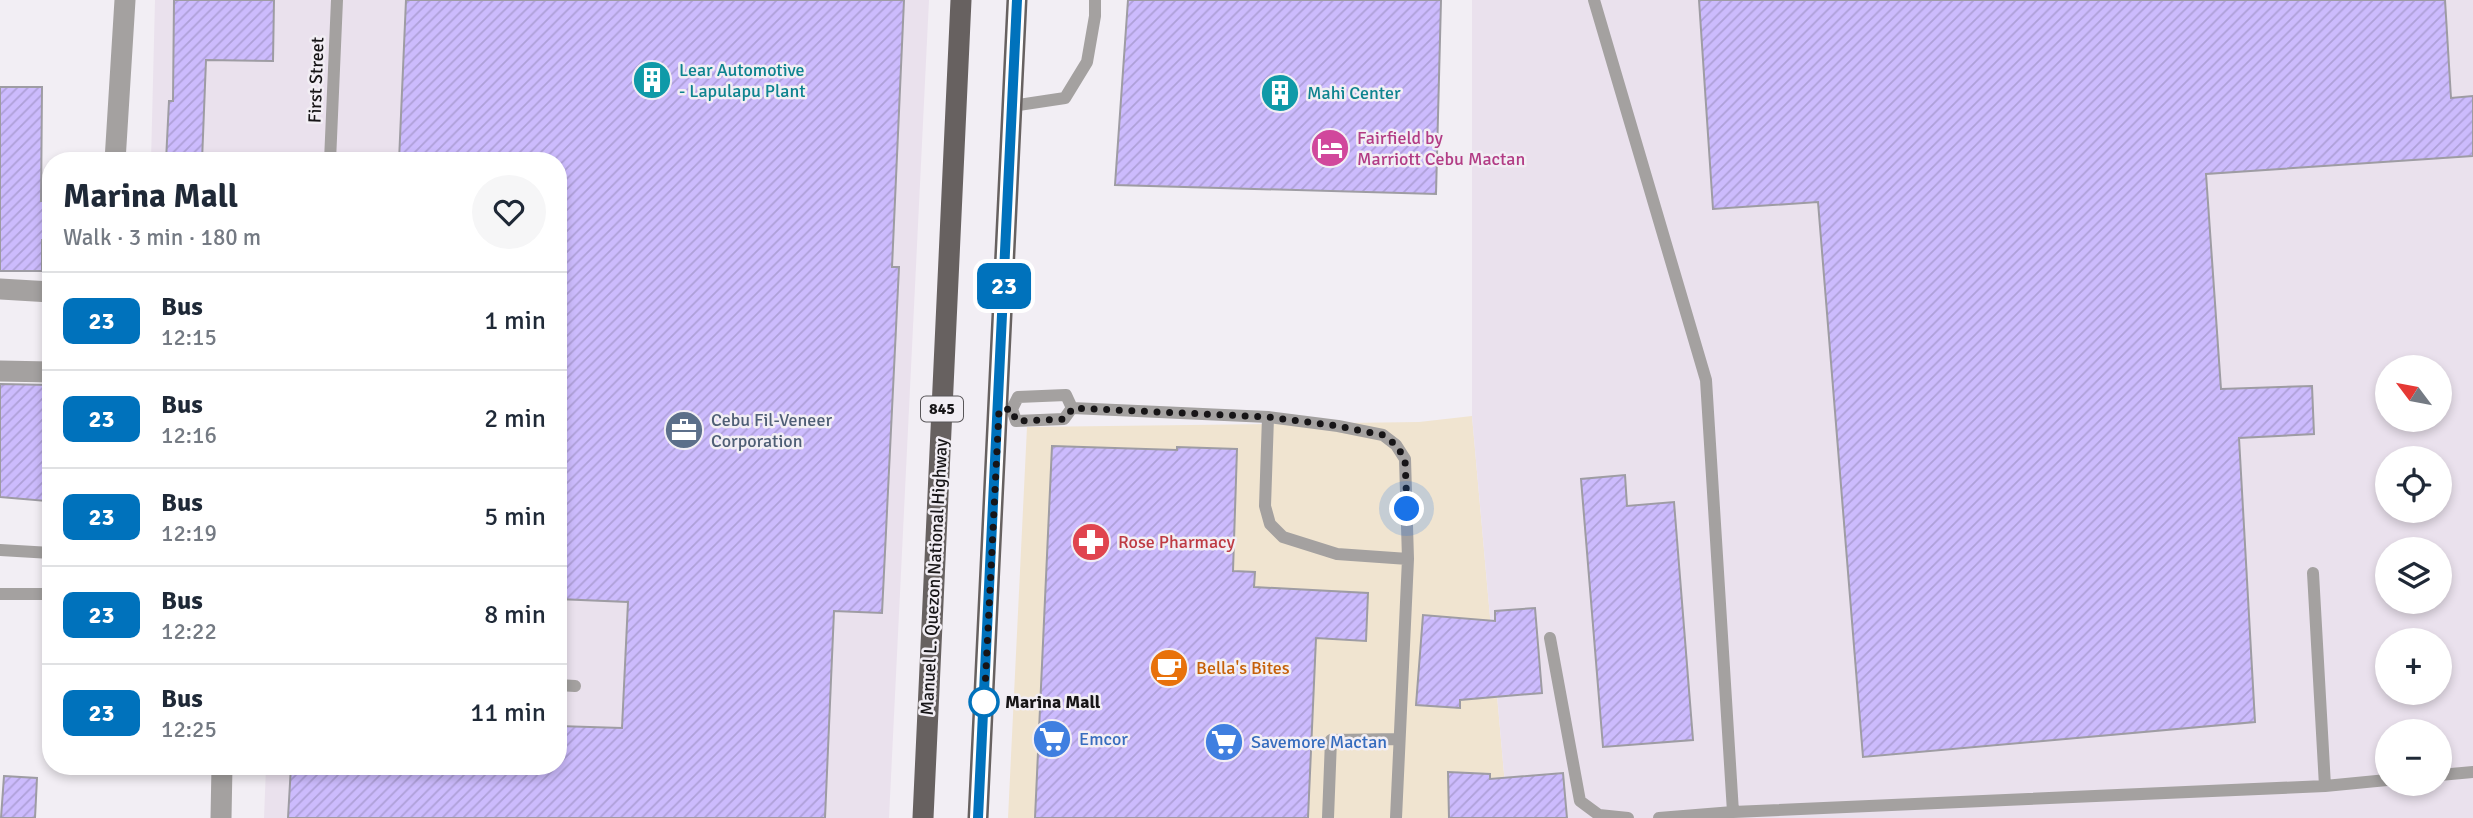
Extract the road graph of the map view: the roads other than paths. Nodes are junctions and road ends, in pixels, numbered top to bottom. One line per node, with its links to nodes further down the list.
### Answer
1 (125, 0): 8 (street)
2 (337, 0): 9 (lane, First Street)
3 (961, 0): 34 (main road, Manuel L. Quezon National Highway / 845)
4 (1017, 0): 7 (main road)
5 (1095, 0): 7 (lane)
6 (1594, 0): 32 (lane)
7 (1012, 106): 15 (main road)
8 (116, 152)
9 (330, 152)
10 (0, 289): 11 (street)
11 (42, 291)
12 (0, 371): 13 (street)
13 (42, 372)
14 (1073, 408): 15 (lane); 15 (lane); 16 (lane)
15 (1006, 410): 35 (main road)
16 (1268, 417): 19 (lane); 19 (lane)
17 (0, 550): 18 (lane)
18 (42, 552)
19 (1408, 559): 26 (lane)
20 (2313, 573): 31 (lane)
21 (0, 594): 22 (lane)
22 (42, 594)
23 (1550, 638): 38 (lane)
24 (567, 686): 25 (lane)
25 (575, 686)
26 (1399, 740): 36 (lane); 37 (lane)
27 (2473, 772): 28 (lane)
28 (2452, 774)
29 (222, 775): 33 (street)
30 (2375, 781): 31 (lane)
31 (2325, 786): 32 (lane)
32 (1733, 812): 39 (lane)
33 (221, 818)
34 (923, 818)
35 (978, 818)
36 (1328, 818)
37 (1396, 818)
38 (1628, 818)
39 (1659, 818)

